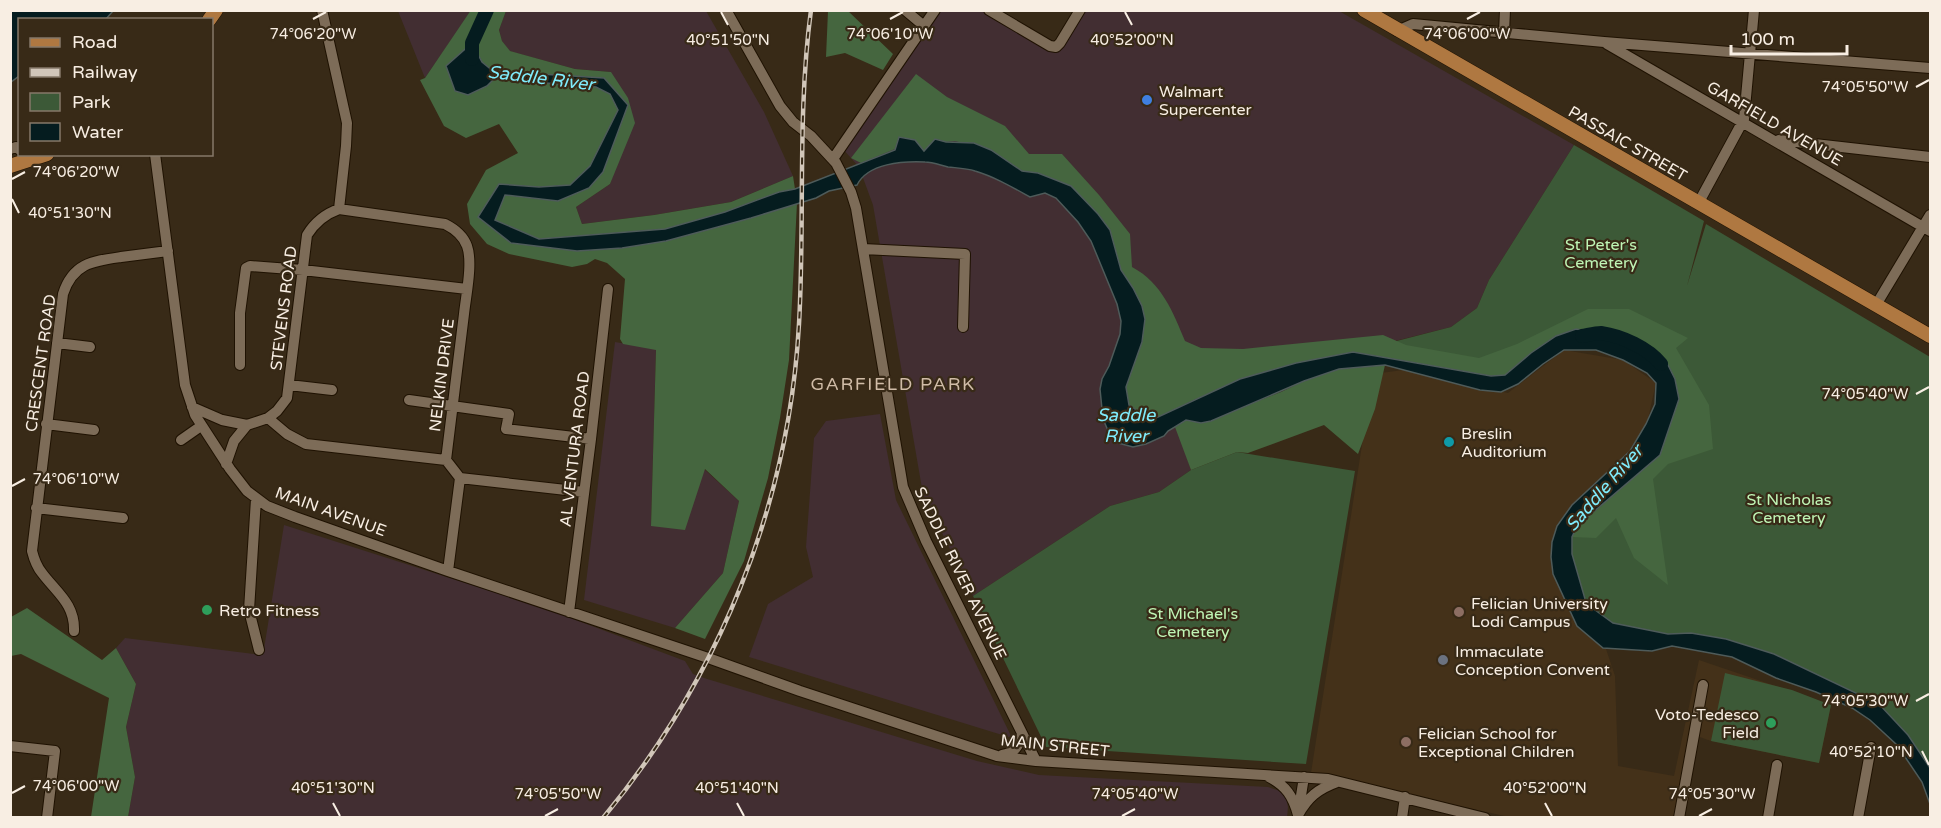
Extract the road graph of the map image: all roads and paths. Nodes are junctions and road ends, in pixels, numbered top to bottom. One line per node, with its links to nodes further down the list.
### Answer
1 (322, 10): 24 (street)
2 (726, 10): 21 (street, SADDLE RIVER AVENUE)
3 (905, 10): 10 (street)
4 (935, 10): 10 (street)
5 (989, 10): 6 (street)
6 (1080, 10)
7 (1364, 10): 11 (main road, PASSAIC STREET)
8 (1505, 10): 12 (street)
9 (1754, 10): 14 (street)
10 (924, 26): 21 (street)
11 (1397, 31): 12 (street); 23 (main road, PASSAIC STREET)
12 (1504, 33): 13 (street)
13 (1604, 42): 14 (street); 16 (street, GARFIELD AVENUE)
14 (1750, 53): 15 (street); 16 (street)
15 (1930, 68)
16 (1743, 121): 17 (street, GARFIELD AVENUE); 23 (street)
17 (1776, 140): 20 (street); 26 (street, GARFIELD AVENUE)
18 (24, 156): 22 (main road)
19 (155, 156): 28 (street, MAIN AVENUE)
20 (1930, 157)
21 (835, 161): 27 (street, SADDLE RIVER AVENUE)
22 (10, 166)
23 (1699, 202): 32 (main road, PASSAIC STREET)
24 (339, 209): 29 (street, STEVENS ROAD); 30 (street, NELKIN DRIVE)
25 (1930, 215): 26 (street)
26 (1927, 229): 32 (street)
27 (863, 249): 33 (street); 63 (street, SADDLE RIVER AVENUE)
28 (168, 251): 35 (street, CRESCENT ROAD); 42 (street, MAIN AVENUE)
29 (303, 270): 30 (street); 37 (street); 38 (street, STEVENS ROAD)
30 (466, 289): 41 (street, NELKIN DRIVE)
31 (608, 289): 48 (street, AL VENTURA ROAD)
32 (1876, 305): 34 (main road, PASSAIC STREET)
33 (963, 327)
34 (1930, 336)
35 (57, 343): 36 (street); 44 (street, CRESCENT ROAD)
36 (90, 346)
37 (240, 365)
38 (289, 385): 39 (street); 43 (street, STEVENS ROAD)
39 (332, 390)
40 (409, 400): 41 (street)
41 (453, 405): 48 (street); 50 (street, NELKIN DRIVE)
42 (192, 407): 45 (street); 46 (street, MAIN AVENUE)
43 (268, 418): 45 (street); 50 (street)
44 (46, 424): 47 (street); 55 (street, CRESCENT ROAD)
45 (247, 425): 51 (street)
46 (201, 426): 49 (street); 51 (street, MAIN AVENUE)
47 (94, 430)
48 (591, 439): 53 (street, AL VENTURA ROAD)
49 (181, 440)
50 (446, 460): 52 (street)
51 (226, 464): 54 (street, MAIN AVENUE)
52 (460, 478): 53 (street); 57 (street)
53 (584, 492): 58 (street, AL VENTURA ROAD)
54 (256, 499): 57 (street, MAIN AVENUE); 60 (street)
55 (36, 508): 56 (street); 59 (street, CRESCENT ROAD)
56 (123, 518)
57 (448, 571): 58 (street, MAIN AVENUE)
58 (568, 612): 61 (street, MAIN AVENUE)
59 (74, 631)
60 (259, 650)
61 (711, 659): 66 (street, MAIN STREET)
62 (1703, 684): 77 (street)
63 (1022, 734): 66 (street); 67 (street, SADDLE RIVER AVENUE)
64 (10, 746): 74 (street)
65 (1871, 747): 79 (street)
66 (997, 756): 67 (street, MAIN STREET)
67 (1036, 761): 69 (street, MAIN STREET)
68 (1778, 765): 78 (street)
69 (1265, 775): 70 (street, MAIN STREET); 73 (street)
70 (1304, 777): 71 (street, MAIN STREET); 73 (street)
71 (1339, 781): 72 (street, MAIN STREET); 73 (street)
72 (1405, 797): 75 (street); 76 (street, MAIN STREET)
73 (1298, 816)
74 (47, 818)
75 (1402, 818)
76 (1485, 818)
77 (1679, 818)
78 (1768, 818)
79 (1858, 818)

